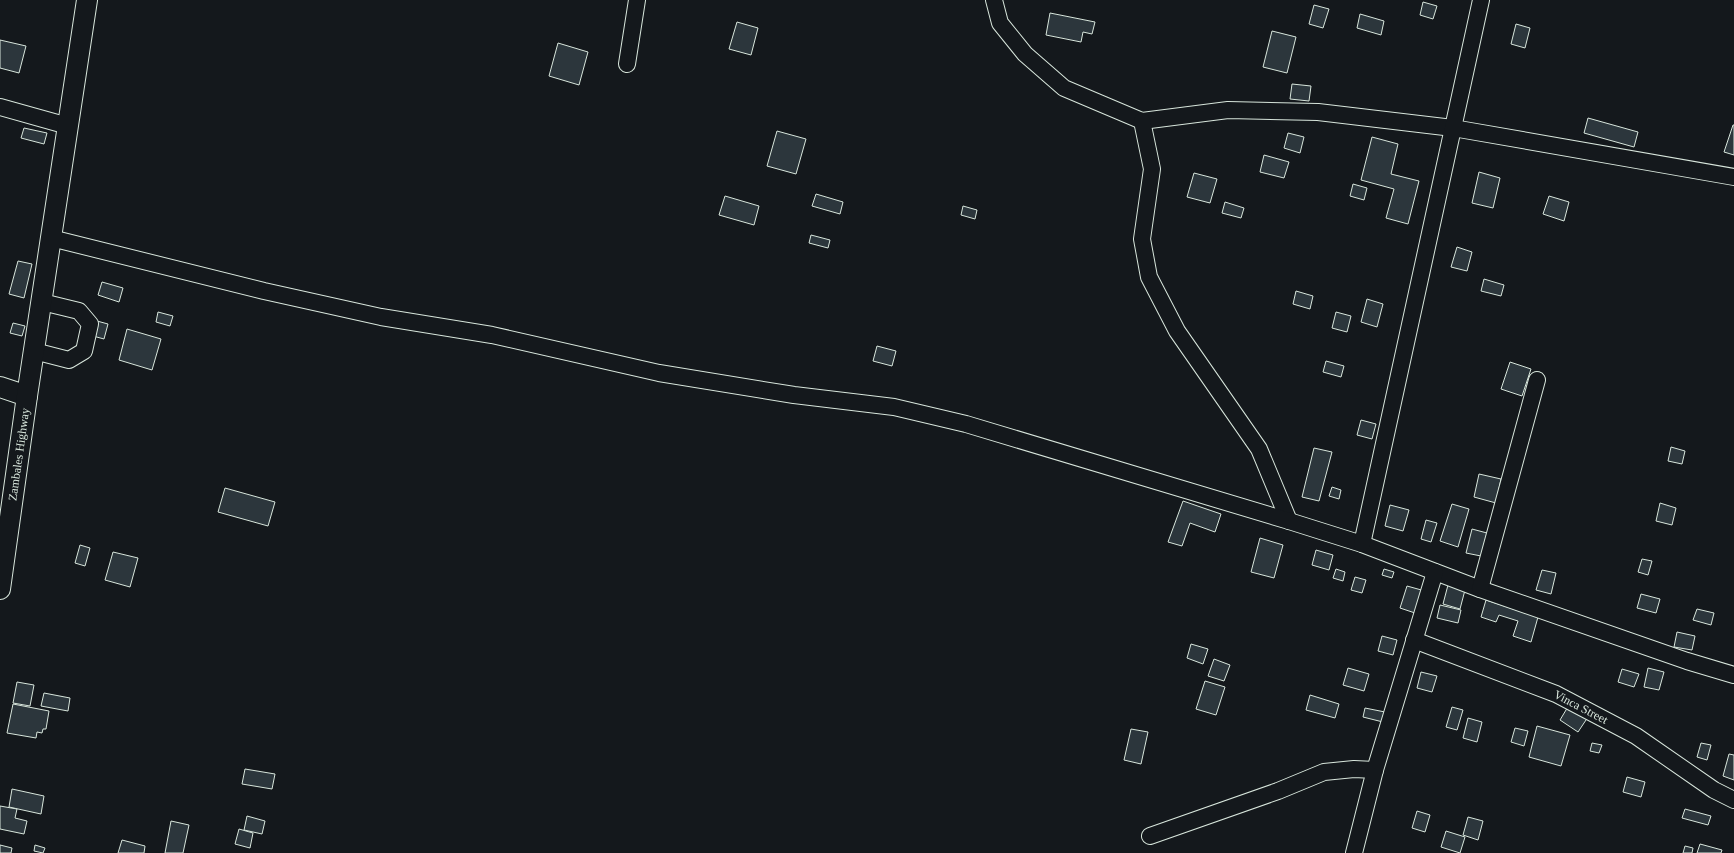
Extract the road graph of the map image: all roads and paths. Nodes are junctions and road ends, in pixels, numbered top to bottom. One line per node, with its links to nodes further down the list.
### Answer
1 (87, 0): 8 (main road)
2 (637, 0): 5 (street)
3 (994, 0): 7 (street)
4 (1481, 0): 9 (street)
5 (627, 64)
6 (0, 107): 8 (street)
7 (1142, 121): 9 (street); 17 (street)
8 (68, 126): 11 (main road)
9 (1453, 128): 10 (street); 18 (street)
10 (1734, 176)
11 (51, 238): 12 (main road); 17 (street)
12 (42, 302): 13 (main road); 13 (street)
13 (34, 351): 16 (main road)
14 (1536, 380): 21 (street)
15 (0, 387): 16 (main road, Zambales Highway)
16 (27, 396): 20 (main road, Zambales Highway)
17 (1289, 521): 18 (street)
18 (1362, 544): 19 (street)
19 (1435, 572): 21 (street); 22 (street)
20 (0, 589)
21 (1480, 589): 23 (street)
22 (1414, 640): 24 (street); 25 (street, Vinca Street)
23 (1734, 675)
24 (1375, 770): 26 (street); 27 (street)
25 (1734, 800)
26 (1150, 836)
27 (1354, 853)

